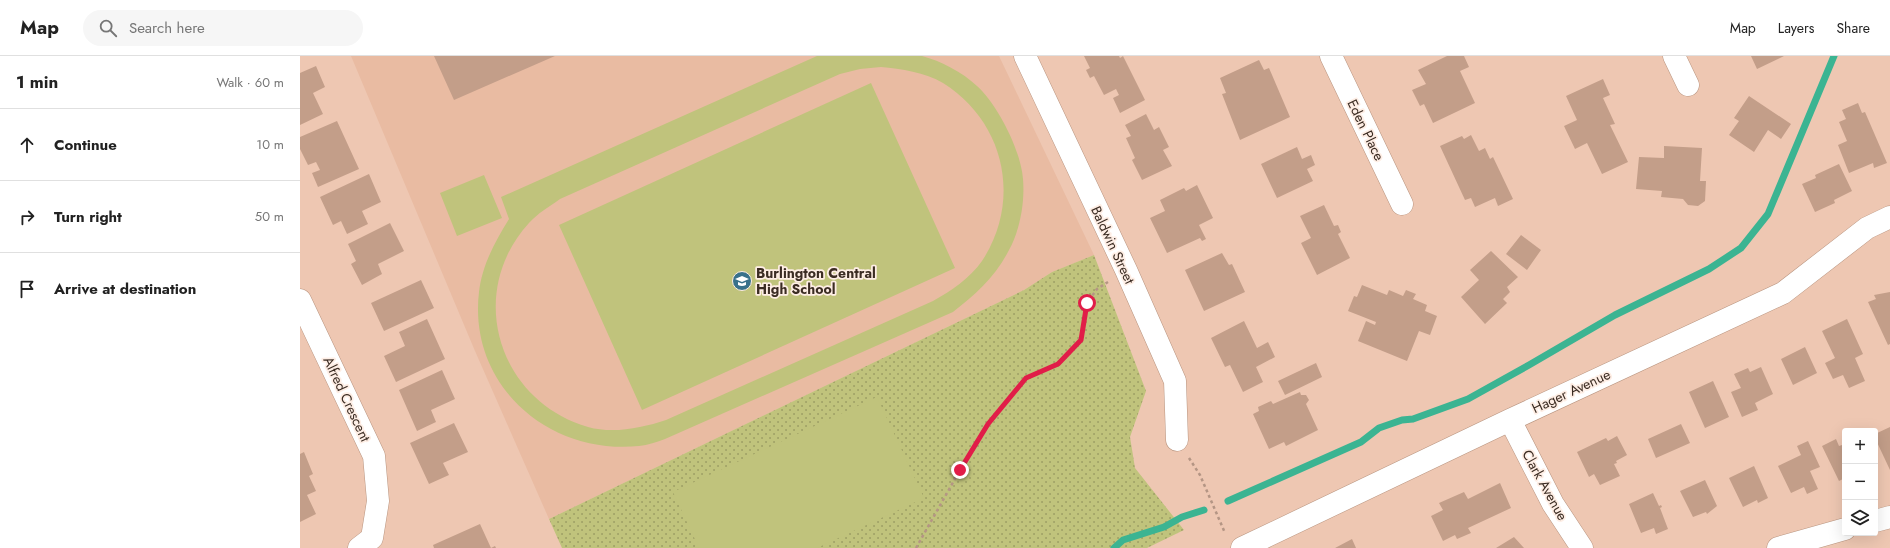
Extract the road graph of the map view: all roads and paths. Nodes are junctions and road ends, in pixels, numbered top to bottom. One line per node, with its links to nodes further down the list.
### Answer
1 (1025, 56): 10 (street, Baldwin Street)
2 (1331, 56): 5 (street, Eden Place)
3 (1674, 56): 4 (street)
4 (1688, 85)
5 (1402, 204)
6 (1890, 217): 9 (street, Hager Avenue)
7 (1097, 288): 17 (path)
8 (300, 300): 16 (street, Alfred Crescent)
9 (1510, 420): 15 (street, Hager Avenue); 18 (street, Clark Avenue)
10 (1177, 440): 14 (path)
11 (1890, 517): 12 (street)
12 (1878, 520)
13 (1842, 530): 19 (street)
14 (1225, 533)
15 (1250, 547)
16 (359, 548)
17 (916, 548)
18 (1582, 548)
19 (1778, 548)

